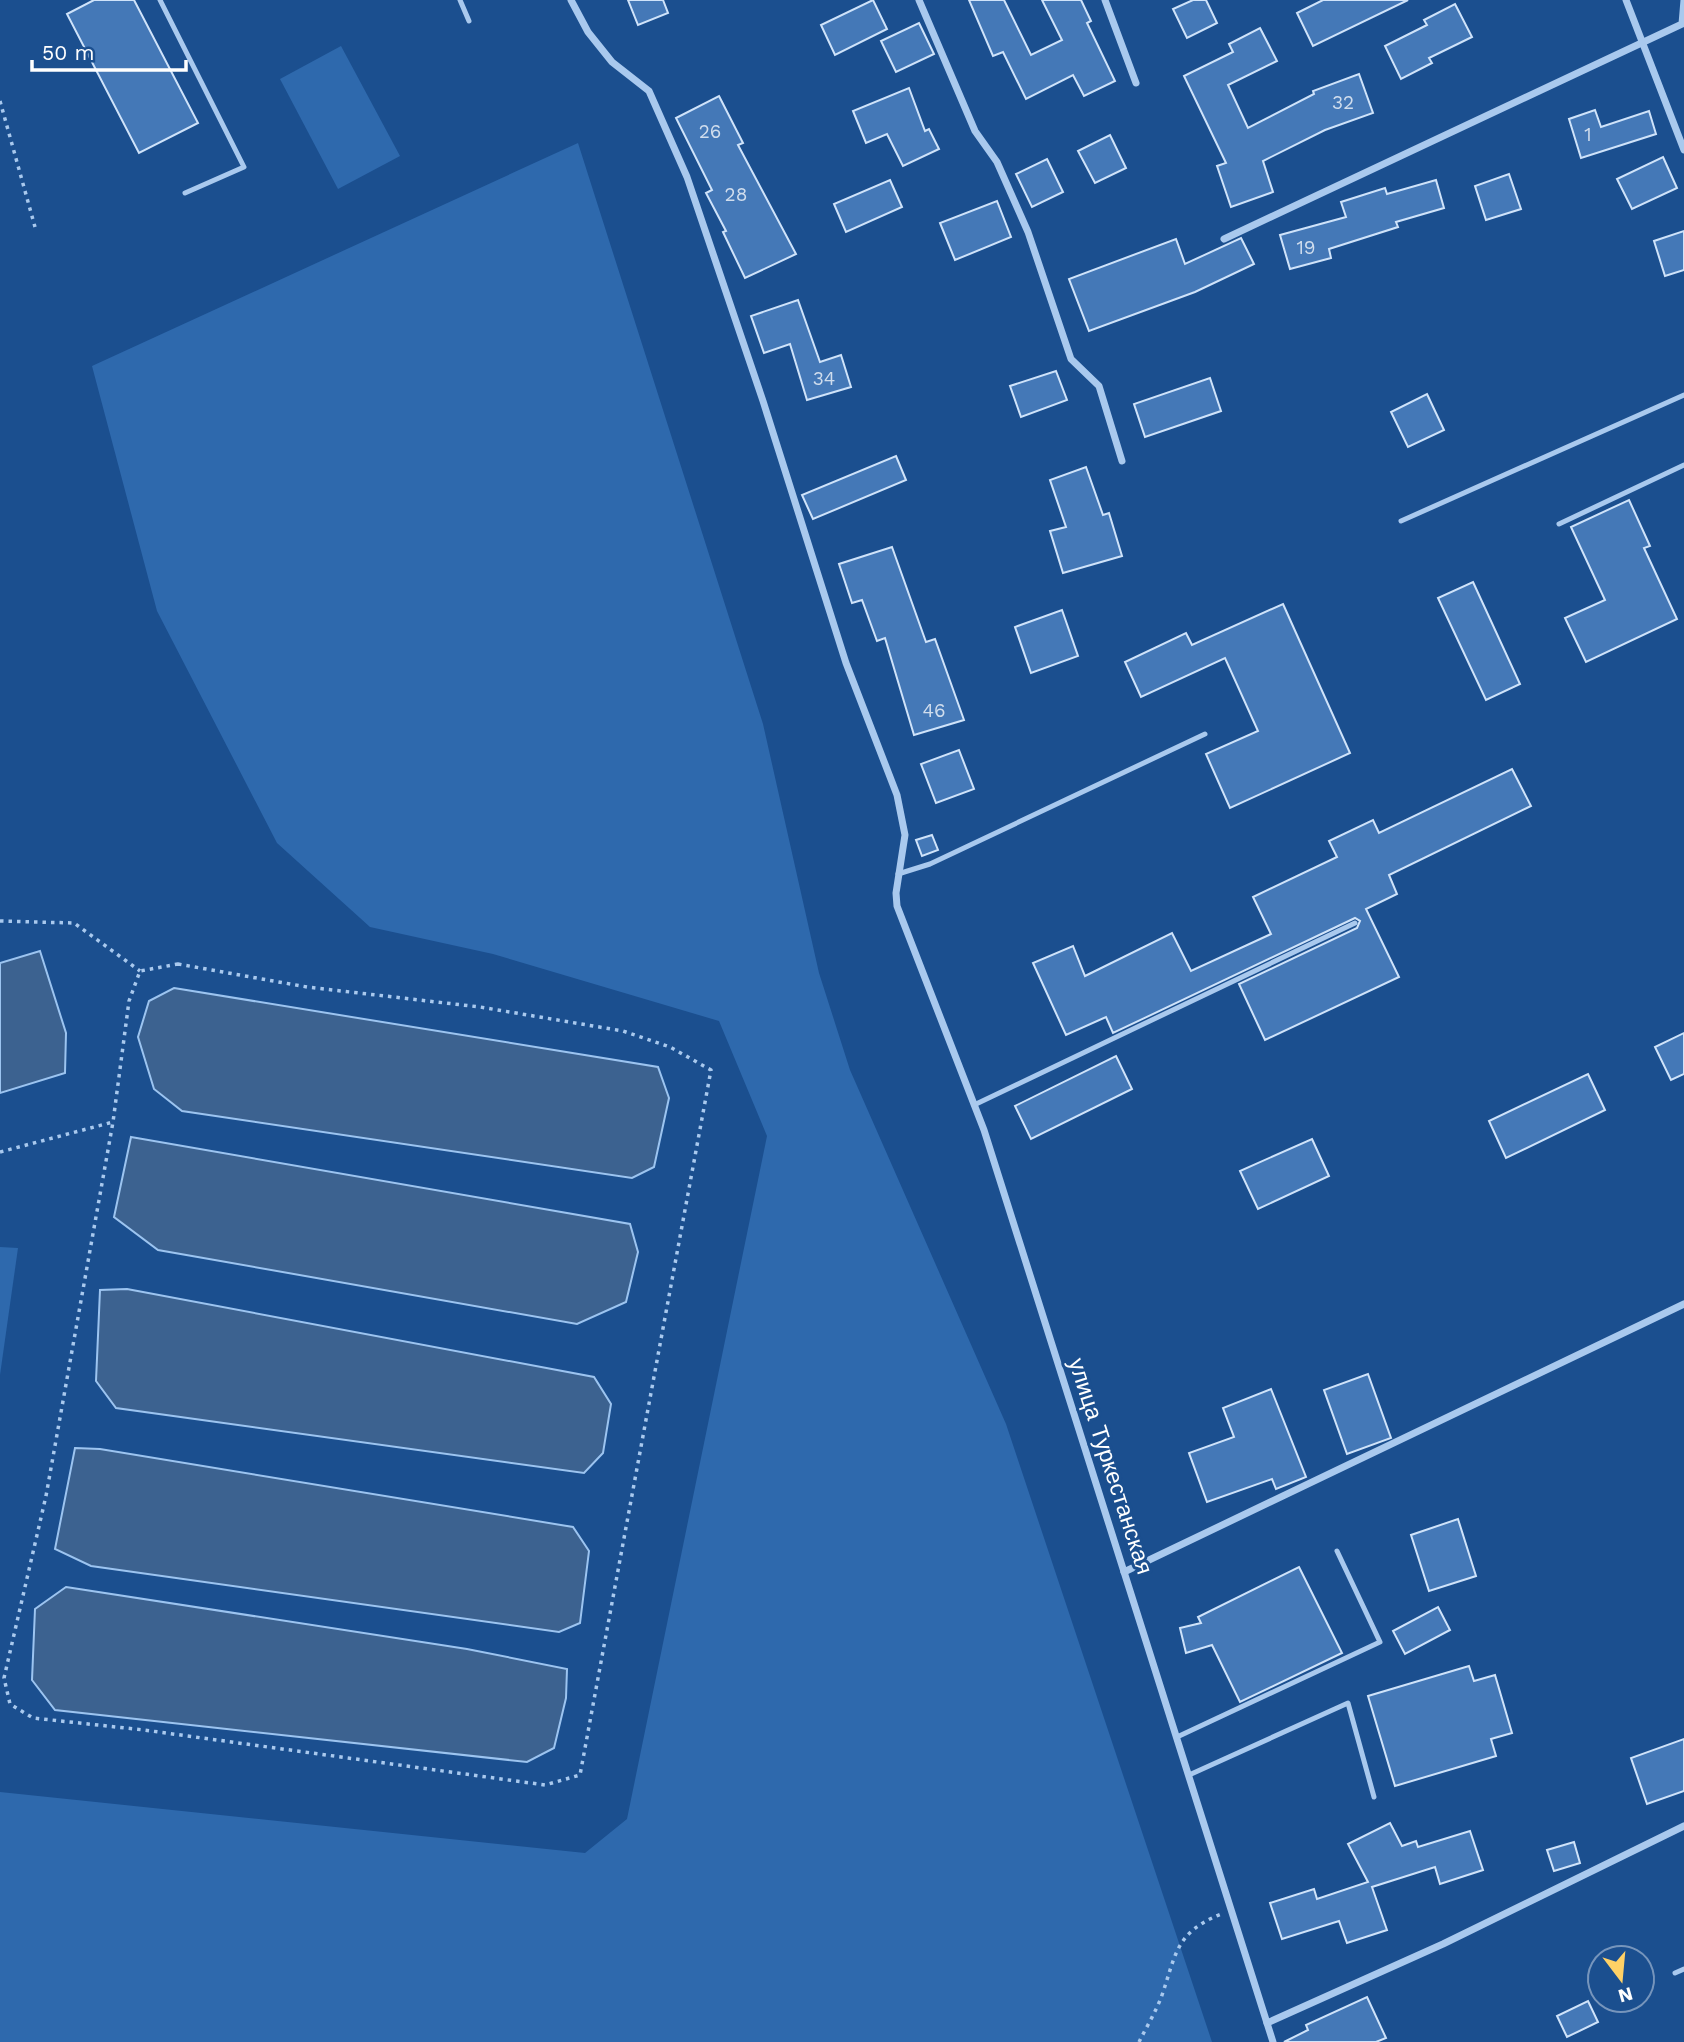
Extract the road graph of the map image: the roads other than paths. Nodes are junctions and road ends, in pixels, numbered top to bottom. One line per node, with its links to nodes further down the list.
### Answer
1 (160, 0): 12 (lane)
2 (460, 0): 8 (lane)
3 (571, 0): 20 (street)
4 (919, 0): 15 (street)
5 (1105, 0): 10 (street)
6 (1626, 0): 9 (street)
7 (1684, 0): 9 (street)
8 (469, 21)
9 (1643, 43): 11 (street); 13 (street)
10 (1136, 83)
11 (1684, 150)
12 (185, 193)
13 (1224, 239)
14 (1684, 395): 17 (lane)
15 (1122, 461)
16 (1684, 466): 18 (lane)
17 (1401, 521)
18 (1559, 524)
19 (1205, 734): 20 (lane)
20 (898, 874): 22 (street, улица Туркестанская)
21 (1355, 923): 22 (lane)
22 (974, 1105): 25 (street, улица Туркестанская)
23 (1684, 1304): 25 (street)
24 (1338, 1551): 26 (lane)
25 (1124, 1572): 26 (street, улица Туркестанская)
26 (1177, 1737): 27 (street, улица Туркестанская)
27 (1189, 1775): 28 (lane); 32 (street, улица Туркестанская)
28 (1374, 1797)
29 (1684, 1826): 32 (street)
30 (1684, 1969): 31 (lane)
31 (1675, 1973)
32 (1267, 2023): 33 (street, улица Туркестанская)
33 (1273, 2042)

